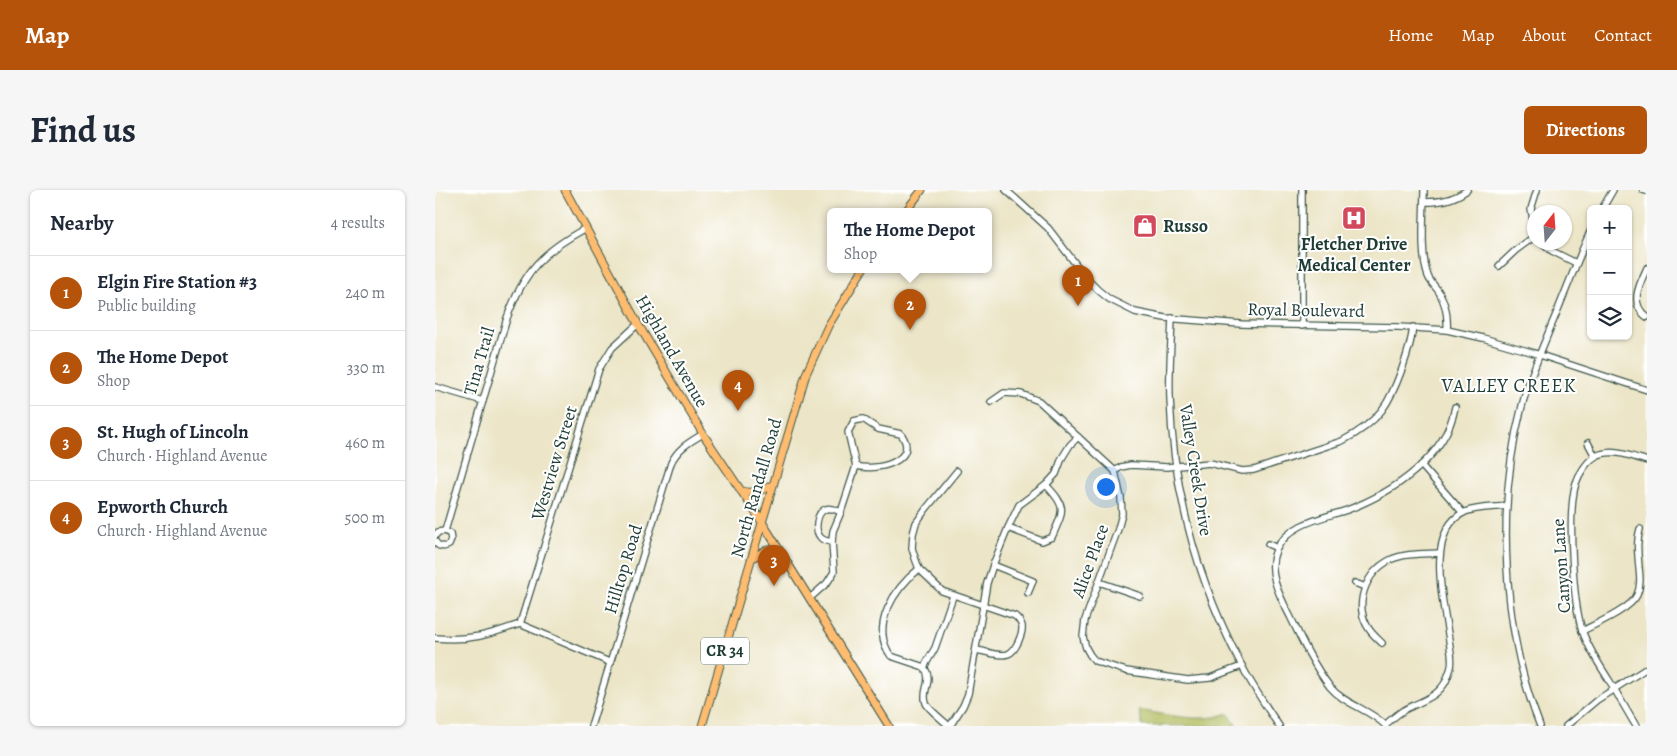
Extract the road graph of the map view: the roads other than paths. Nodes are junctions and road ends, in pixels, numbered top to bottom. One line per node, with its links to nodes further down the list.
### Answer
1 (565, 190): 15 (main road, Highland Avenue)
2 (922, 190): 14 (main road)
3 (1006, 190): 26 (street, Royal Boulevard)
4 (1302, 190): 28 (street)
5 (1424, 190): 11 (street)
6 (1467, 190): 11 (street)
7 (1537, 190): 12 (street)
8 (1613, 190): 13 (street)
9 (1643, 190): 10 (street)
10 (1647, 191)
11 (1424, 202): 23 (street)
12 (1532, 205)
13 (1604, 205)
14 (908, 208)
15 (586, 228): 27 (main road, Highland Avenue); 34 (street, Tina Trail)
16 (1587, 239): 19 (street)
17 (1527, 243): 20 (street)
18 (1551, 250): 19 (street)
19 (1576, 263): 31 (street)
20 (1499, 266)
21 (1647, 268): 25 (street)
22 (861, 273): 47 (main road, North Randall Road / CR 34)
23 (1428, 277): 24 (street); 30 (street)
24 (1421, 280)
25 (1647, 317)
26 (1172, 318): 28 (street, Royal Boulevard); 44 (street, Valley Creek Drive)
27 (638, 324): 37 (main road, Highland Avenue); 75 (street, Westview Street)
28 (1302, 326): 29 (street, Royal Boulevard)
29 (1413, 327): 30 (street, Royal Boulevard); 44 (street)
30 (1447, 330): 31 (street, Royal Boulevard)
31 (1539, 354): 33 (street, Royal Boulevard); 50 (street)
32 (435, 387): 34 (street)
33 (1647, 390)
34 (483, 401): 56 (street, Tina Trail)
35 (991, 402): 38 (street)
36 (1455, 407): 42 (street)
37 (703, 434): 49 (main road, Highland Avenue); 80 (street, Hilltop Road)
38 (1077, 437): 46 (street); 48 (street)
39 (1588, 443): 40 (street)
40 (1595, 456): 41 (street); 76 (street, Canyon Lane)
41 (1647, 461)
42 (1421, 465): 52 (street); 61 (street)
43 (856, 466): 43 (street); 51 (street)
44 (1177, 466): 46 (street); 81 (street, Valley Creek Drive)
45 (957, 471): 66 (street)
46 (1115, 471): 67 (street, Alice Place)
47 (772, 485): 49 (main road); 53 (main road, North Randall Road / CR 34)
48 (1046, 485): 54 (street); 54 (street)
49 (741, 491): 53 (main road, Highland Avenue)
50 (1506, 506): 52 (street); 91 (street)
51 (841, 512): 59 (street); 59 (street)
52 (1463, 513): 63 (street)
53 (762, 522): 62 (main road, Highland Avenue); 64 (main road, North Randall Road / CR 34)
54 (1008, 528): 65 (street)
55 (1640, 529): 76 (street)
56 (445, 531): 57 (street); 58 (street, Tina Trail)
57 (435, 536)
58 (435, 541)
59 (832, 542): 73 (street)
60 (1268, 544): 61 (street)
61 (1277, 548): 90 (street)
62 (781, 552): 64 (main road); 73 (main road, Highland Avenue)
63 (1440, 554): 69 (street); 90 (street)
64 (752, 558): 86 (main road, North Randall Road / CR 34)
65 (993, 565): 70 (street); 74 (street)
66 (919, 569): 71 (street); 82 (street)
67 (1099, 582): 72 (street); 81 (street, Alice Place)
68 (1355, 583): 69 (street)
69 (1365, 587): 78 (street)
70 (1028, 593)
71 (953, 596): 74 (street); 82 (street)
72 (1140, 596)
73 (810, 598): 87 (main road, Highland Avenue)
74 (983, 606): 79 (street); 79 (street)
75 (520, 624): 77 (street); 80 (street)
76 (1582, 631): 84 (street, Canyon Lane)
77 (435, 638)
78 (1383, 644)
79 (976, 650): 88 (street)
80 (609, 662): 85 (street, Hilltop Road)
81 (1242, 666): 89 (street, Valley Creek Drive)
82 (924, 667): 88 (street)
83 (1647, 668): 84 (street)
84 (1614, 689): 92 (street); 93 (street, Canyon Lane)
85 (591, 726)
86 (702, 726)
87 (889, 726)
88 (949, 726)
89 (1279, 726)
90 (1386, 726)
91 (1540, 726)
92 (1566, 726)
93 (1636, 726)

